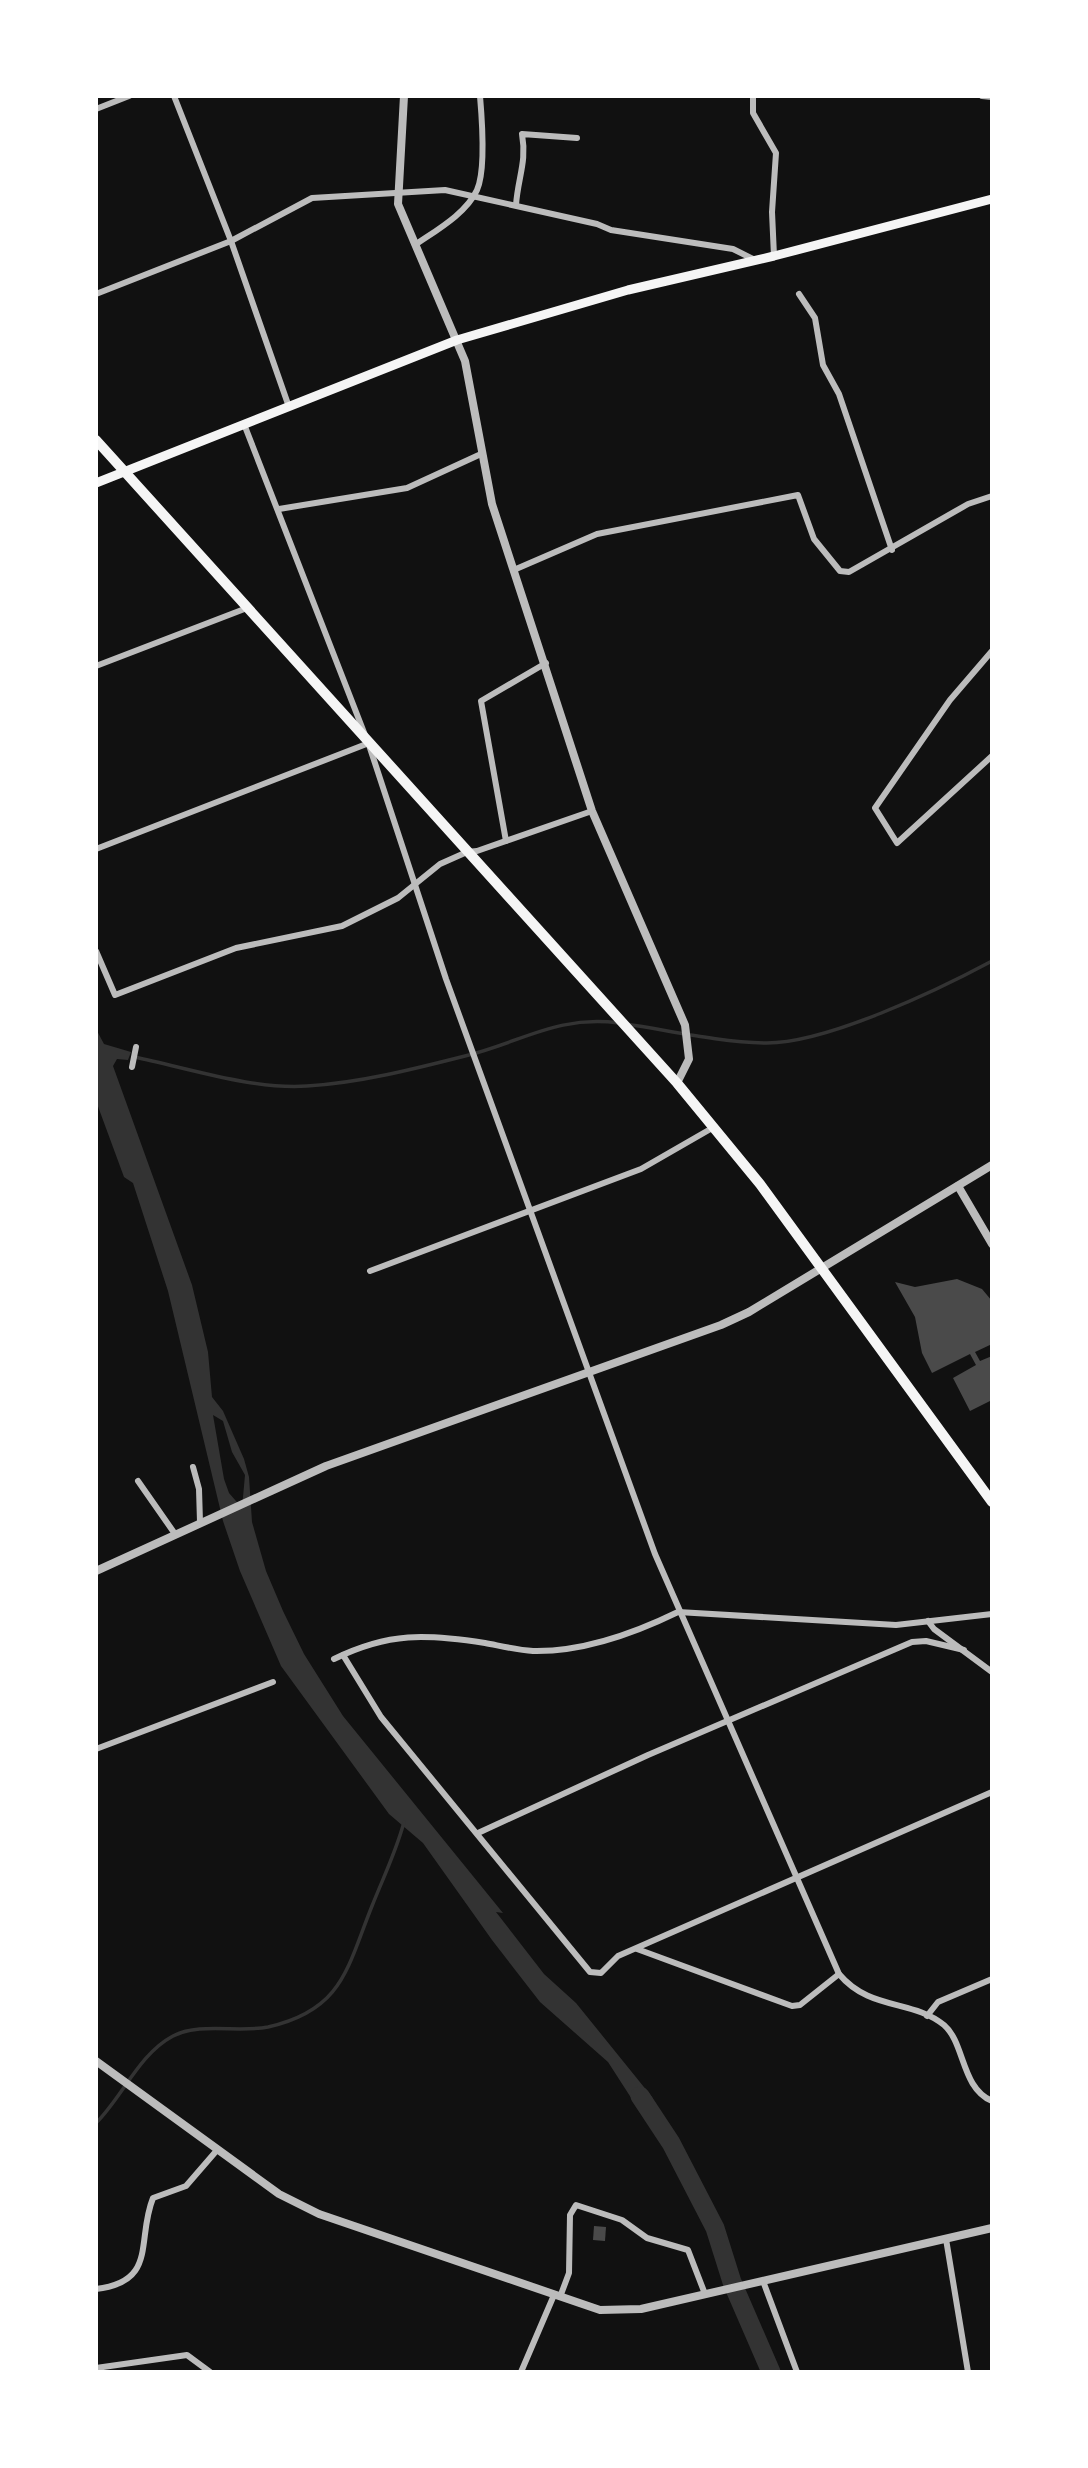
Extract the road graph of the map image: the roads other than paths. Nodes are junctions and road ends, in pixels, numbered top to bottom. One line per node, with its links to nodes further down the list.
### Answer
1 (129, 96): 8 (street)
2 (174, 96): 14 (street)
3 (404, 96): 10 (street)
4 (480, 96): 11 (street)
5 (753, 96): 16 (street)
6 (982, 96): 7 (street)
7 (992, 97)
8 (96, 109)
9 (577, 138): 13 (street)
10 (397, 192): 11 (street); 14 (street); 15 (street)
11 (472, 195): 13 (street); 15 (street)
12 (992, 199): 16 (main road)
13 (516, 205): 17 (street)
14 (231, 241): 18 (street); 21 (street)
15 (415, 245): 20 (street)
16 (774, 256): 17 (main road)
17 (755, 260): 20 (main road)
18 (96, 294)
19 (799, 294): 29 (street)
20 (457, 340): 21 (main road); 24 (street)
21 (289, 407): 22 (main road)
22 (244, 424): 25 (main road); 28 (street)
23 (96, 440): 25 (main road)
24 (481, 454): 28 (street); 30 (street)
25 (125, 471): 26 (main road); 31 (main road)
26 (96, 483)
27 (992, 496): 29 (street)
28 (279, 509): 35 (street)
29 (892, 550): 30 (street)
30 (516, 569): 33 (street)
31 (247, 608): 34 (street); 35 (main road)
32 (992, 651): 36 (street)
33 (546, 663): 37 (street); 38 (street)
34 (96, 666)
35 (369, 743): 39 (street); 40 (main road); 41 (street)
36 (992, 756)
37 (592, 811): 38 (street); 45 (street)
38 (506, 841): 40 (street)
39 (96, 849)
40 (467, 852): 41 (street); 45 (main road)
41 (416, 884): 42 (street); 49 (street)
42 (96, 951)
43 (136, 1047): 44 (street)
44 (132, 1067)
45 (677, 1083): 46 (main road)
46 (714, 1127): 49 (street); 51 (main road)
47 (992, 1165): 48 (street)
48 (958, 1186): 50 (street); 51 (street)
49 (531, 1212): 52 (street); 53 (street)
50 (992, 1244)
51 (821, 1268): 53 (street); 56 (main road)
52 (370, 1271)
53 (590, 1374): 57 (street); 60 (street)
54 (193, 1467): 57 (street)
55 (138, 1481): 58 (street)
56 (992, 1502)
57 (200, 1522): 58 (street)
58 (176, 1534): 59 (street)
59 (96, 1571)
60 (678, 1612): 62 (street); 64 (street); 68 (street)
61 (992, 1614): 62 (street)
62 (928, 1620): 63 (street)
63 (964, 1650): 66 (street); 68 (street)
64 (342, 1655): 65 (street); 71 (street)
65 (334, 1660)
66 (992, 1672)
67 (273, 1682): 69 (street)
68 (727, 1722): 71 (street); 72 (street)
69 (96, 1749)
70 (992, 1792): 72 (street)
71 (478, 1833): 73 (street)
72 (797, 1879): 73 (street); 74 (street)
73 (637, 1949): 74 (street)
74 (839, 1974): 76 (street)
75 (992, 1979): 76 (street)
76 (926, 2015): 78 (street)
77 (96, 2061): 79 (street)
78 (992, 2101)
79 (218, 2149): 83 (street); 85 (street)
80 (992, 2228): 81 (street)
81 (946, 2239): 82 (street); 90 (street)
82 (763, 2281): 84 (street); 89 (street)
83 (96, 2289)
84 (705, 2294): 85 (street); 85 (street)
85 (557, 2296): 88 (street)
86 (96, 2368): 87 (street)
87 (210, 2372)
88 (521, 2372)
89 (797, 2372)
90 (968, 2372)

